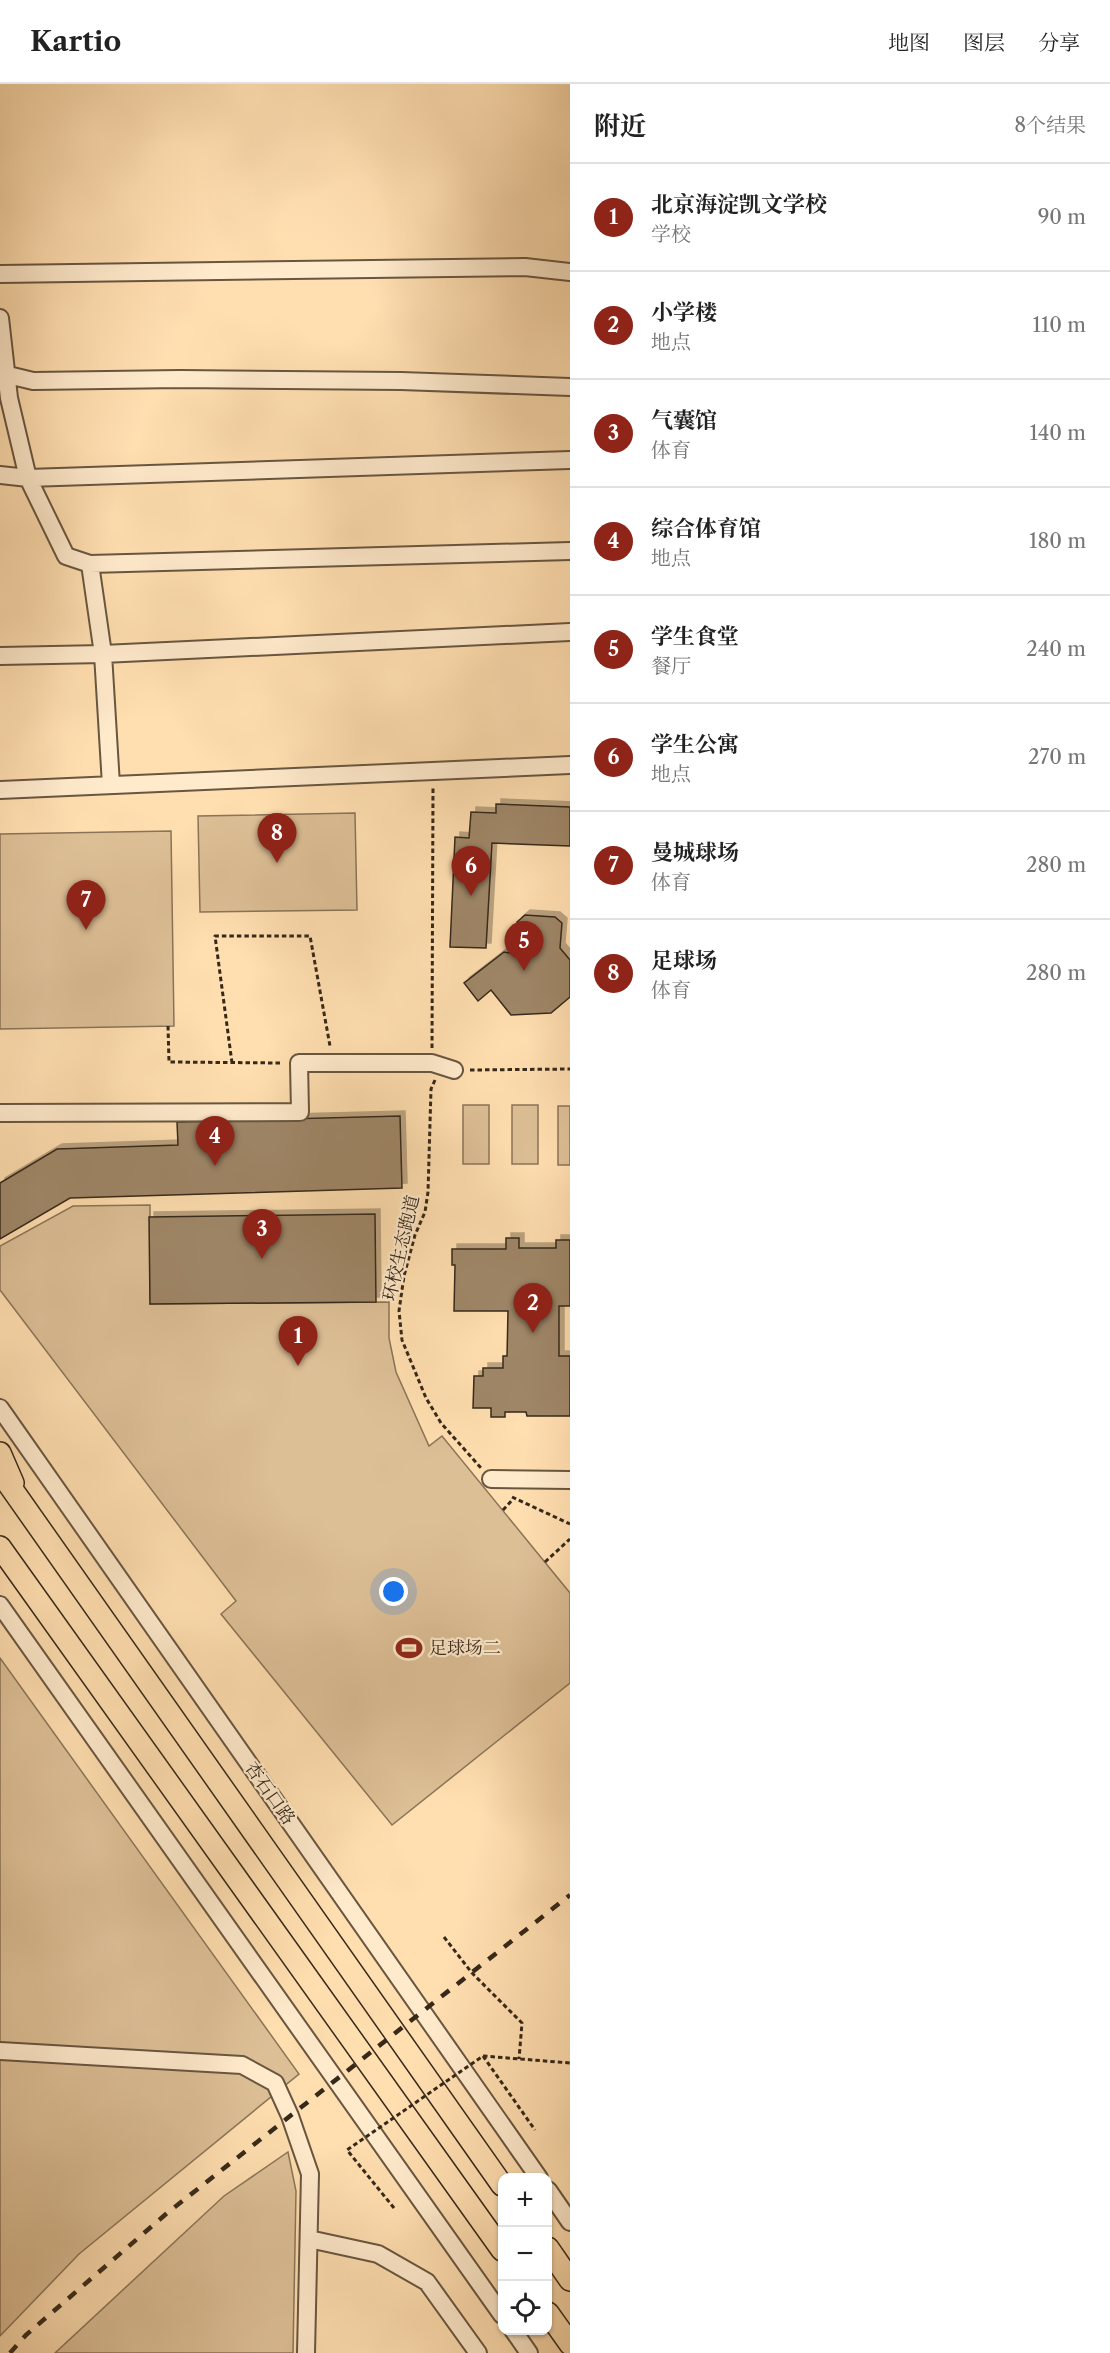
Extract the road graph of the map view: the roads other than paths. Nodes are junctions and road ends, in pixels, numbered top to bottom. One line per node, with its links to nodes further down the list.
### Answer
1 (570, 272): 2 (street)
2 (0, 274)
3 (0, 318): 4 (street)
4 (3, 374): 5 (street); 8 (street)
5 (570, 387)
6 (570, 460): 8 (street)
7 (0, 475): 8 (street)
8 (28, 478): 10 (street)
9 (570, 550): 10 (street)
10 (90, 564): 12 (street)
11 (570, 632): 12 (street)
12 (103, 654): 13 (street); 15 (street)
13 (0, 656)
14 (570, 765): 15 (street)
15 (111, 785): 16 (street)
16 (0, 790)
17 (454, 1070): 18 (street)
18 (0, 1113)
19 (0, 1408): 28 (street, 杏石口路)
20 (0, 1453): 24 (main road)
21 (0, 1472): 24 (main road, 杏石口路)
22 (491, 1479): 23 (street)
23 (570, 1480)
24 (21, 1500): 29 (main road, 杏石口路)
25 (1, 1548): 33 (main road)
26 (0, 1605): 36 (street)
27 (0, 2051): 32 (street)
28 (536, 2173)
29 (498, 2179)
30 (552, 2196): 31 (street)
31 (570, 2222)
32 (309, 2239): 40 (street); 41 (street)
33 (498, 2244)
34 (552, 2254): 35 (main road)
35 (570, 2280)
36 (498, 2309)
37 (552, 2319): 39 (main road)
38 (516, 2335): 42 (street)
39 (570, 2344)
40 (306, 2353)
41 (478, 2353)
42 (529, 2353)

